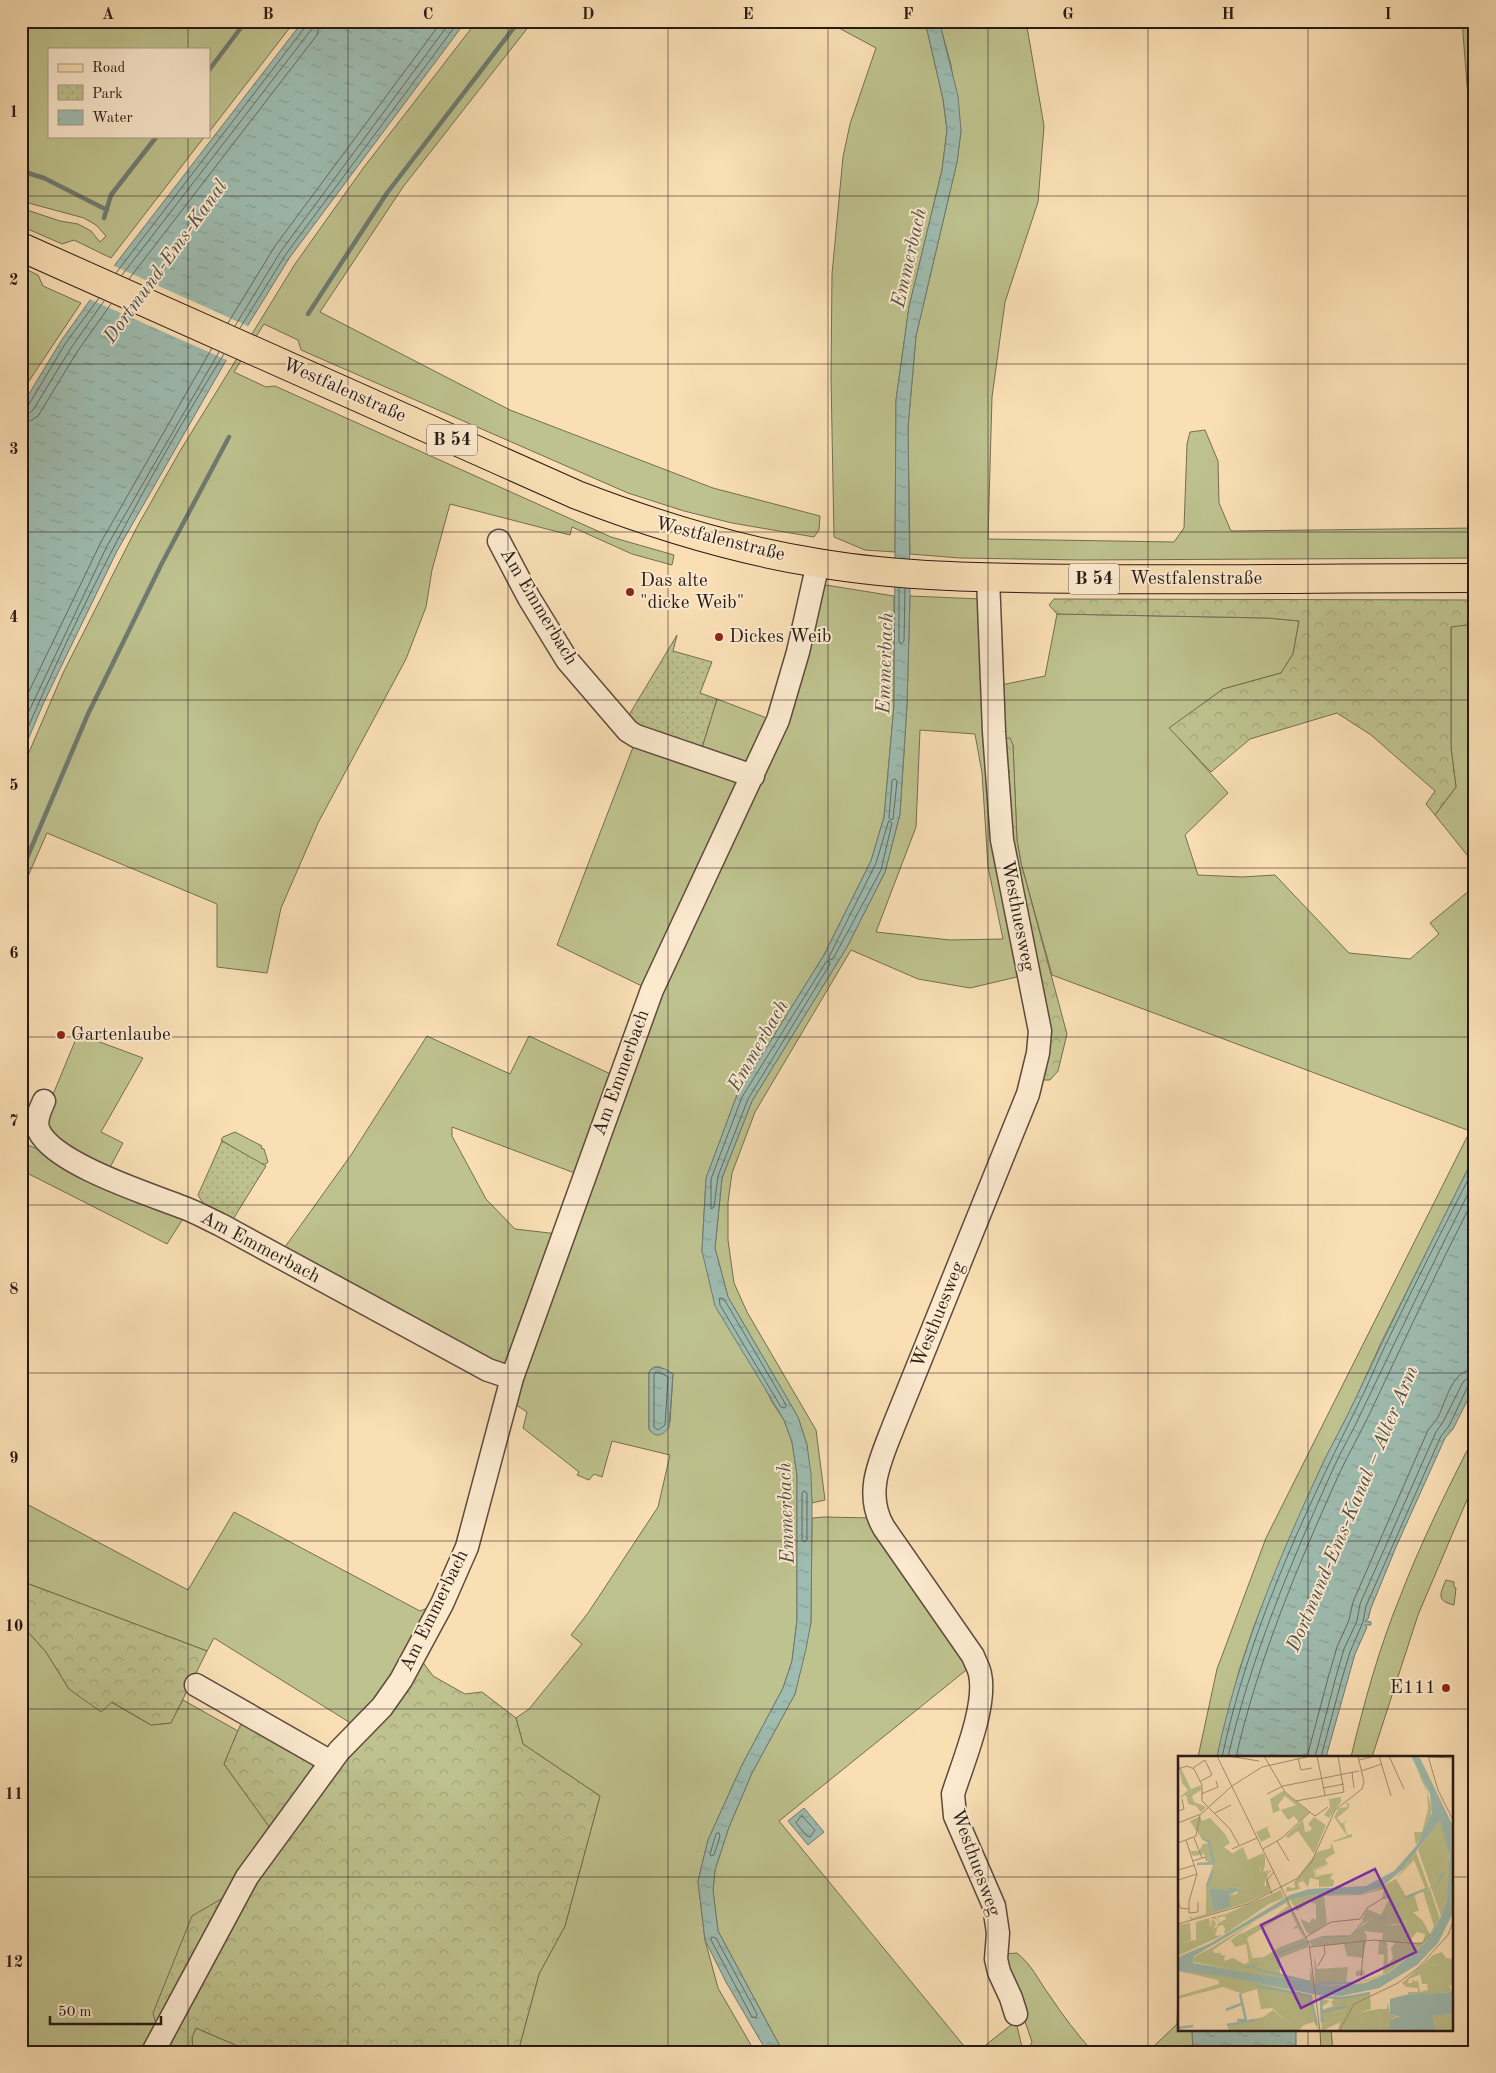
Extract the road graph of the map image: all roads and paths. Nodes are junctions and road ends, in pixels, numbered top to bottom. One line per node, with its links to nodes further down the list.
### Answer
1 (21, 247): 3 (main road, Westfalenstraße / B 54)
2 (498, 541): 6 (street, Am Emmerbach)
3 (818, 564): 4 (main road, Westfalenstraße / B 54); 6 (street, Am Emmerbach)
4 (988, 578): 5 (main road, Westfalenstraße / B 54); 11 (street, Westhuesweg)
5 (1475, 578)
6 (753, 776): 8 (street, Am Emmerbach)
7 (44, 1101): 8 (street, Am Emmerbach)
8 (512, 1378): 10 (street, Am Emmerbach)
9 (196, 1685): 10 (street)
10 (331, 1762): 12 (street, Am Emmerbach)
11 (1016, 2014)
12 (153, 2052)

